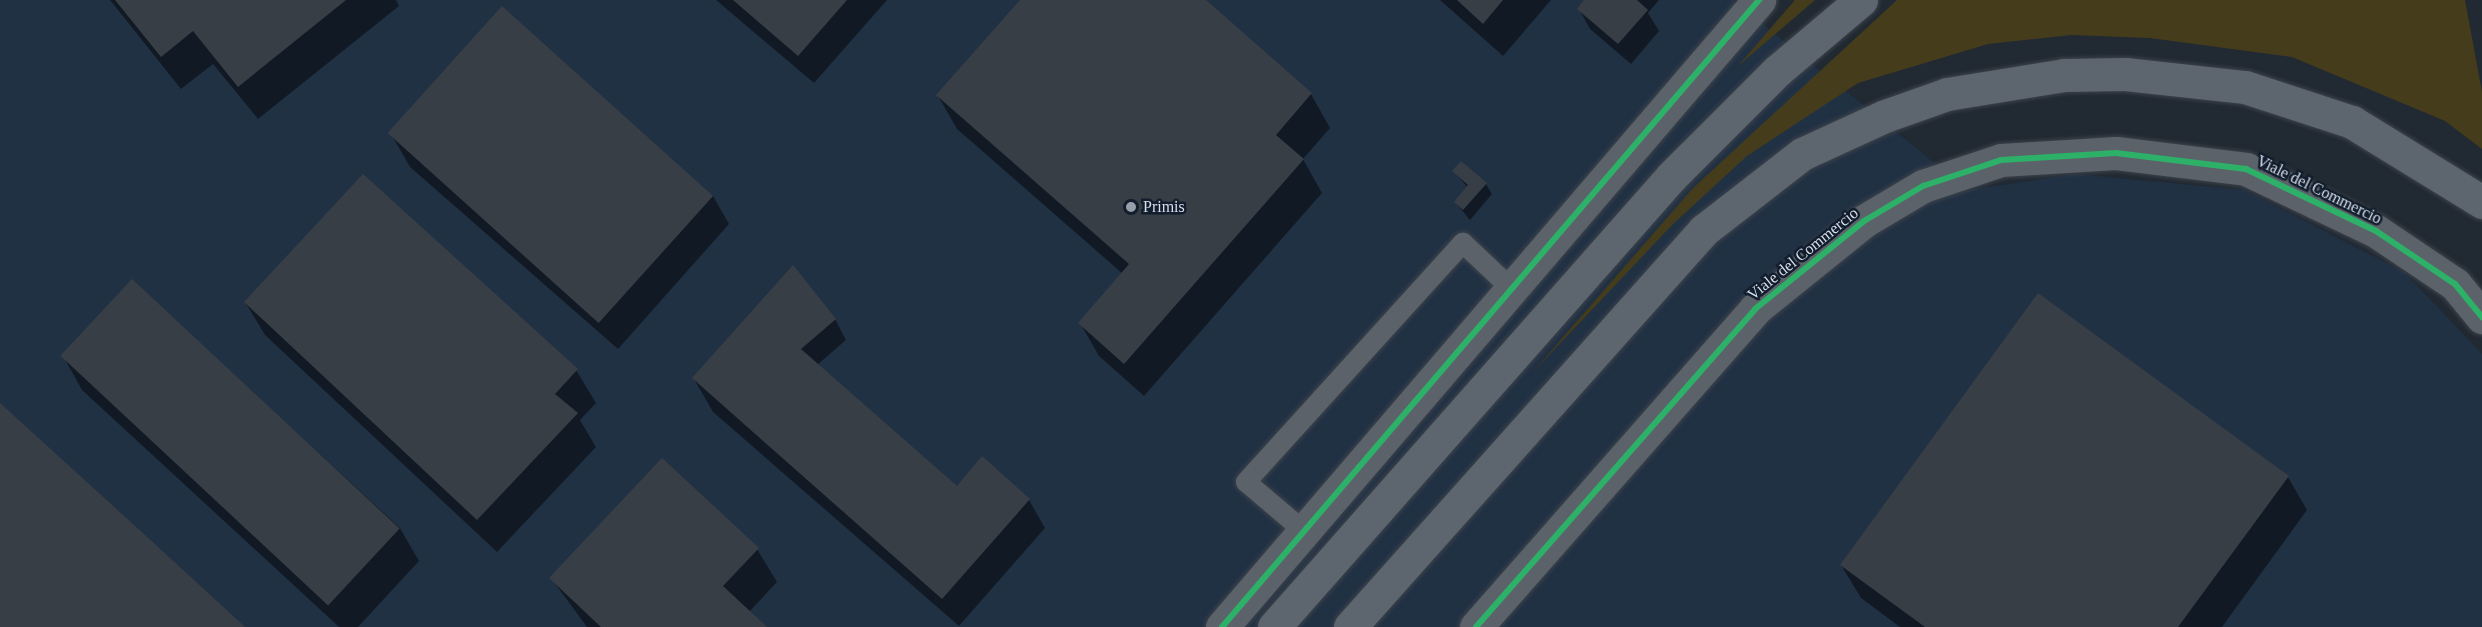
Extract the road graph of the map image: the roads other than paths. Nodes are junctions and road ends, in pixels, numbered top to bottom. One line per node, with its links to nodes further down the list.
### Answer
1 (1759, 0): 5 (street)
2 (1770, 0): 5 (street)
3 (1840, 0): 6 (street)
4 (1861, 0): 6 (main road)
5 (1730, 40): 8 (street)
6 (1777, 71): 12 (main road)
7 (2482, 202): 13 (main road)
8 (1508, 286): 10 (street); 10 (lane)
9 (2482, 317): 14 (street, Viale del Commercio)
10 (1305, 532): 11 (street)
11 (1222, 627)
12 (1274, 627)
13 (1350, 627)
14 (1476, 627)

